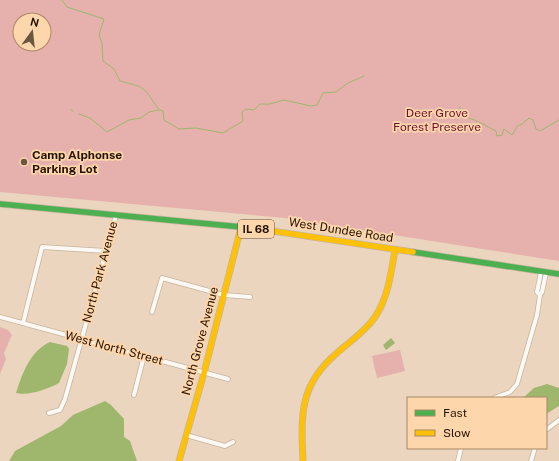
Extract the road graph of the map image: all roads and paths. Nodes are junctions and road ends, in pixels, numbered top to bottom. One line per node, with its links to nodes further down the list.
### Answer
1 (0, 204): 2 (main road, West Dundee Road / IL 68)
2 (116, 215): 3 (main road, West Dundee Road / IL 68); 5 (street, North Park Avenue)
3 (241, 227): 4 (main road, West Dundee Road / IL 68); 8 (main road, North Grove Avenue)
4 (395, 250): 6 (main road, West Dundee Road / IL 68); 27 (main road)
5 (106, 251): 12 (street); 13 (street, North Park Avenue)
6 (544, 272): 7 (main road, West Dundee Road / IL 68); 18 (street)
7 (559, 274)
8 (224, 295): 9 (street); 10 (street); 15 (main road, North Grove Avenue)
9 (250, 297)
10 (152, 312)
11 (0, 317): 12 (street, West North Street)
12 (23, 323): 13 (street, West North Street)
13 (82, 339): 14 (street, West North Street); 19 (street, North Park Avenue)
14 (144, 356): 15 (street, West North Street); 17 (street)
15 (204, 373): 16 (street, West North Street); 22 (main road, North Grove Avenue)
16 (228, 379)
17 (134, 395)
18 (497, 397)
19 (49, 414)
20 (559, 420): 21 (street)
21 (547, 429)
22 (186, 435): 23 (street); 26 (main road, North Grove Avenue)
23 (233, 442)
24 (461, 449): 28 (street)
25 (535, 449): 29 (street)
26 (178, 461)
27 (302, 461)
28 (458, 461)
29 (531, 461)

